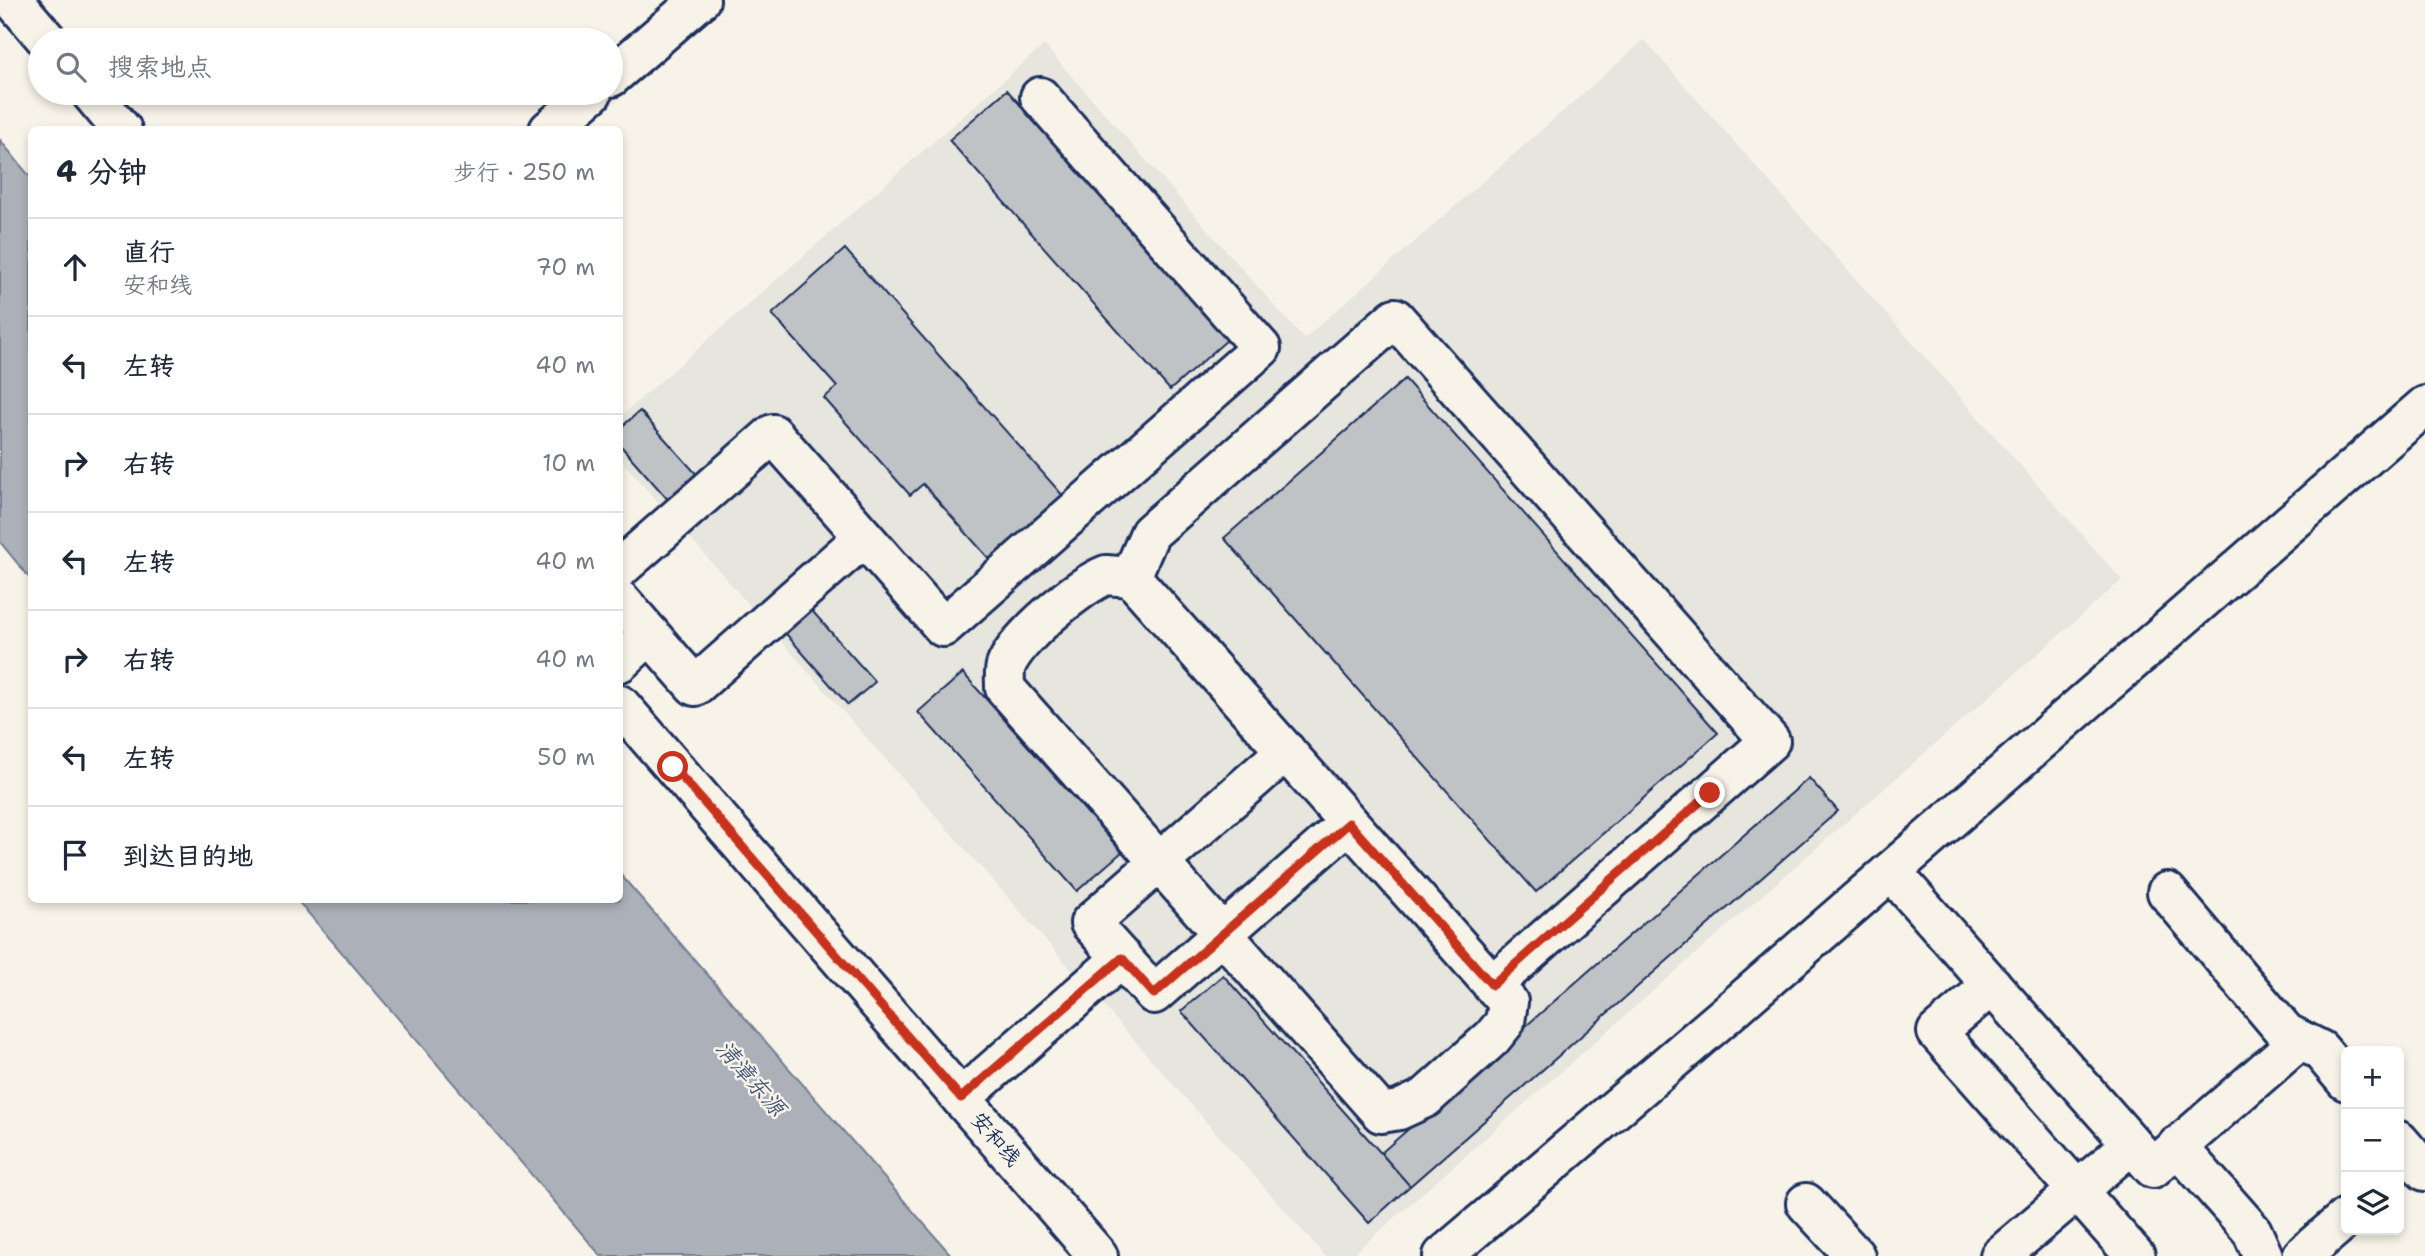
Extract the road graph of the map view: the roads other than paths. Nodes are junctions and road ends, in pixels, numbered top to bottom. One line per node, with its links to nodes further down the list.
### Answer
1 (13, 0): 3 (main road)
2 (700, 0): 4 (main road)
3 (37, 28)
4 (623, 67)
5 (1040, 97): 11 (main road)
6 (101, 105): 8 (main road)
7 (578, 105): 9 (main road)
8 (119, 126)
9 (554, 126)
10 (2425, 406): 21 (main road)
11 (864, 537): 12 (main road); 15 (main road)
12 (623, 565)
13 (1131, 577): 18 (main road); 20 (main road); 25 (main road)
14 (623, 603): 15 (main road)
15 (650, 634): 16 (main road)
16 (623, 659)
17 (623, 708): 29 (main road, 安和线)
18 (1286, 751): 19 (main road); 20 (main road)
19 (1349, 823): 23 (main road); 25 (main road)
20 (1159, 862): 23 (main road); 24 (main road)
21 (1891, 871): 26 (main road); 36 (main road)
22 (2166, 892): 27 (main road)
23 (1223, 934): 24 (main road); 25 (main road)
24 (1122, 958): 29 (main road)
25 (1492, 985)
26 (1992, 985): 30 (main road); 32 (main road)
27 (2300, 1040): 28 (main road); 31 (main road)
28 (2341, 1075)
29 (961, 1098): 35 (main road, 安和线)
30 (2132, 1144): 31 (main road); 32 (main road)
31 (2177, 1146): 40 (main road)
32 (2077, 1190): 38 (main road); 39 (main road)
33 (1807, 1203): 37 (main road)
34 (2341, 1223): 41 (main road)
35 (1098, 1256)
36 (1443, 1256)
37 (1853, 1256)
38 (2000, 1256)
39 (2135, 1256)
40 (2263, 1256)
41 (2302, 1256)

